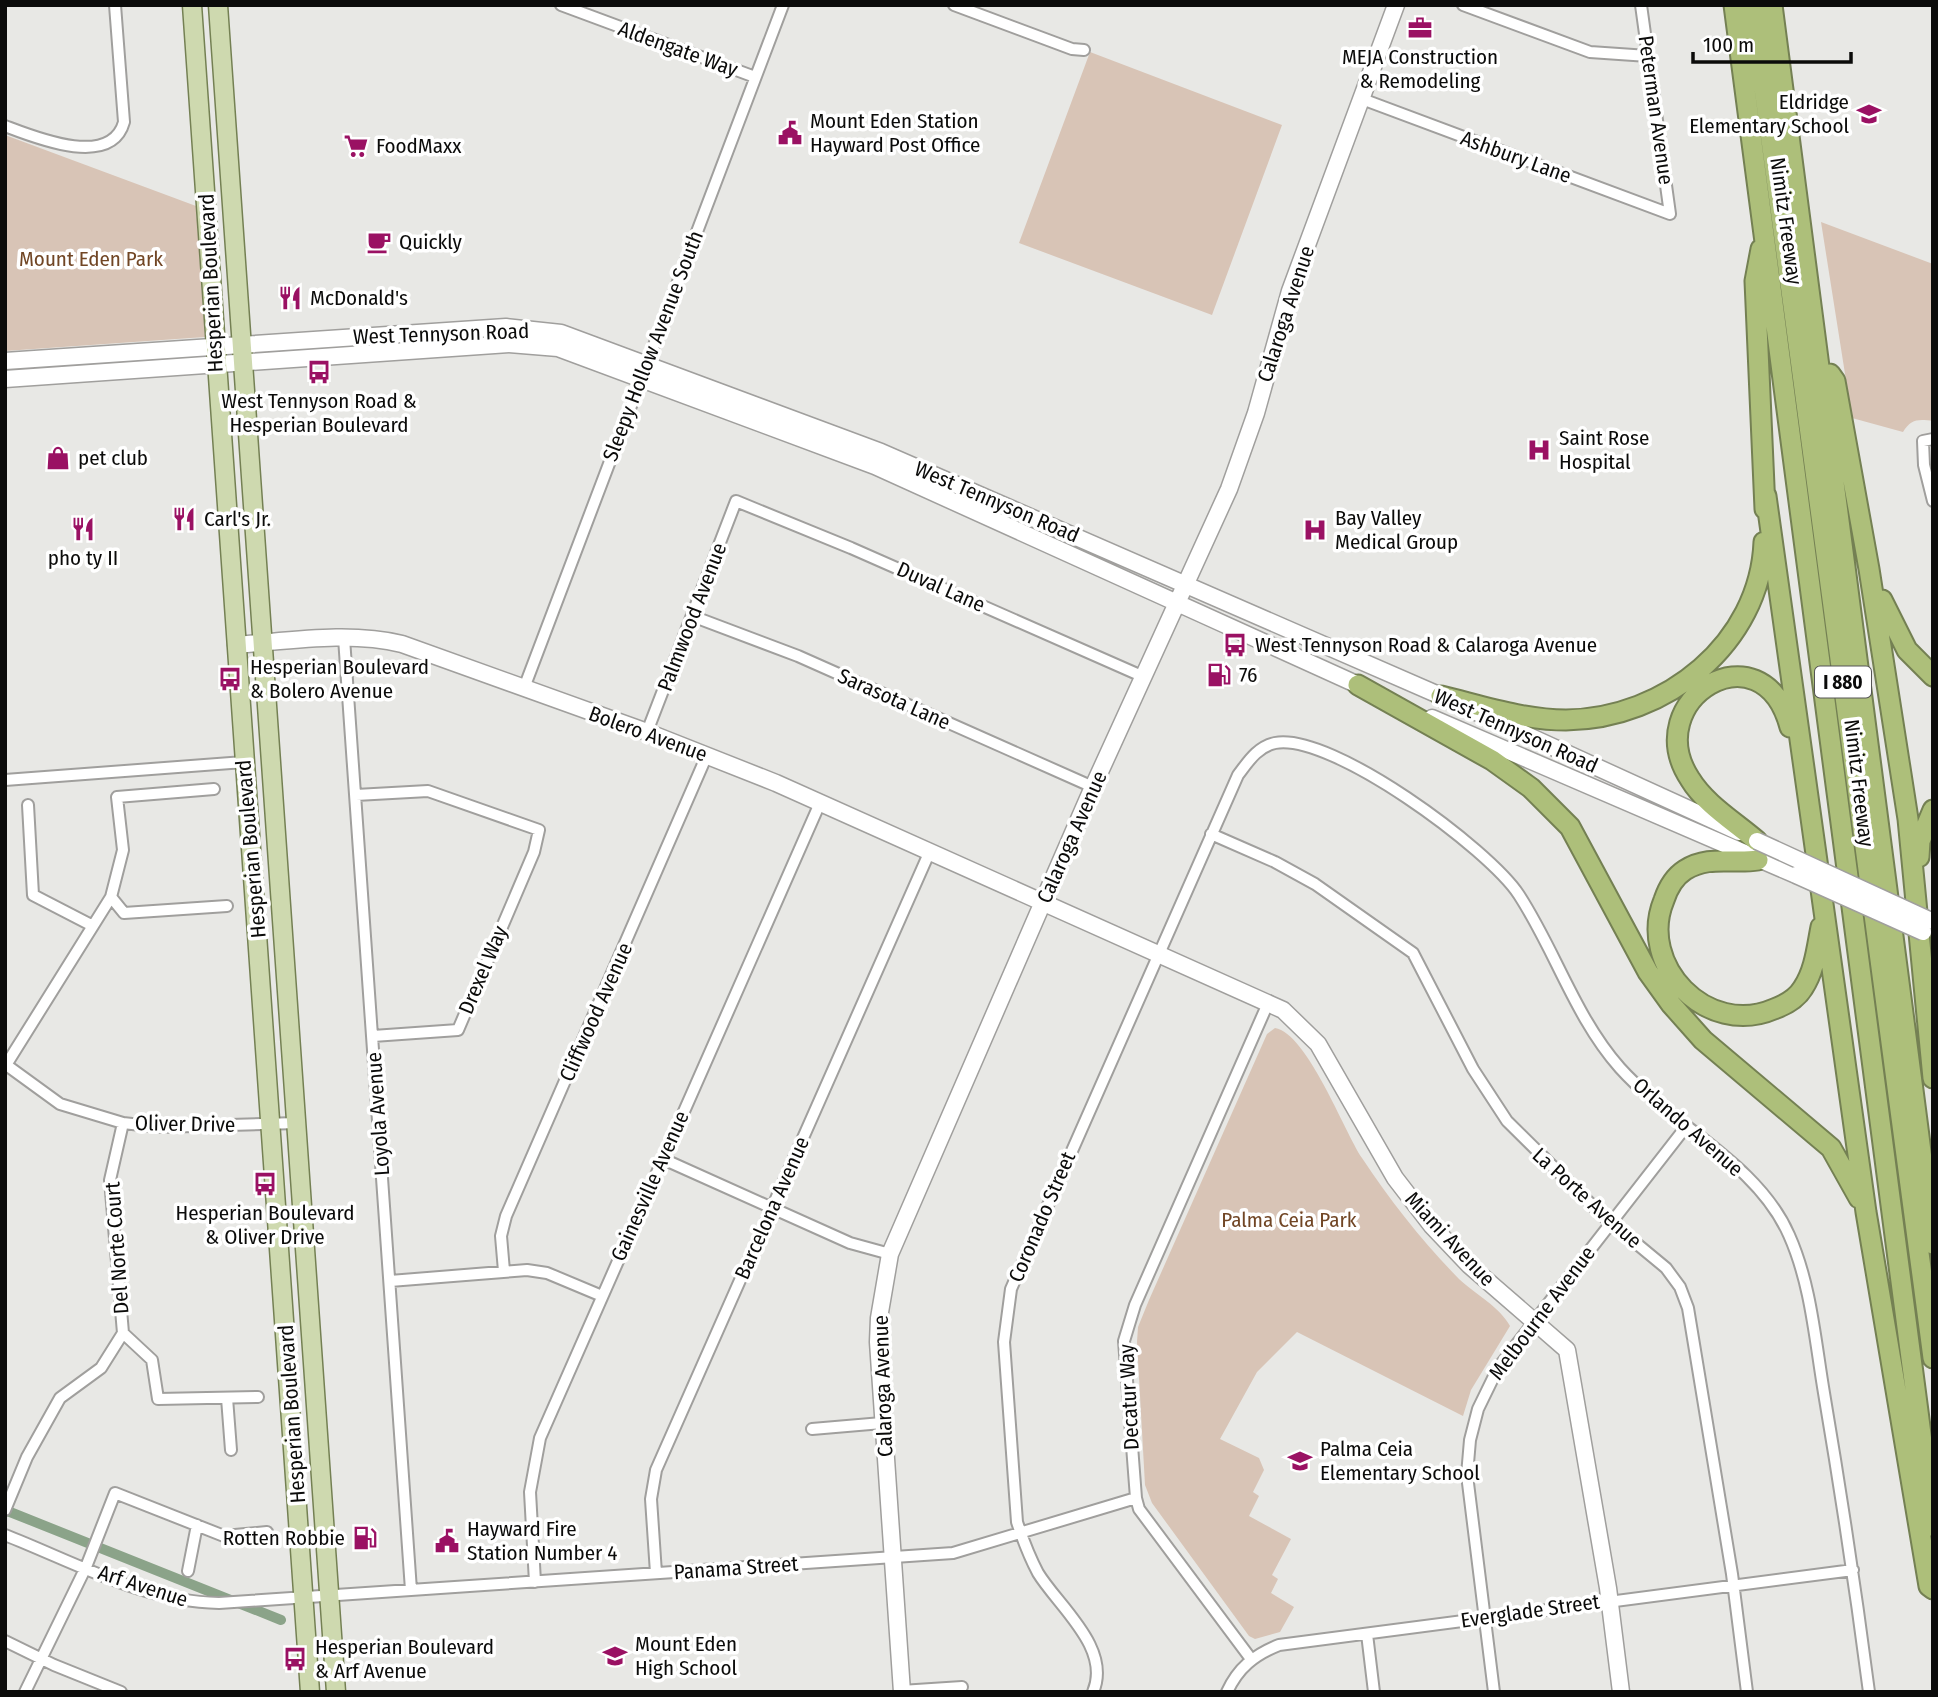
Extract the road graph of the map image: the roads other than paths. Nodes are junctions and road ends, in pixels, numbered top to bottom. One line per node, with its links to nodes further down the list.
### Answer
1 (115, 5): 19 (street)
2 (192, 5): 23 (main road, Hesperian Boulevard)
3 (218, 5): 22 (main road, Hesperian Boulevard)
4 (561, 5): 17 (street, Aldengate Way)
5 (783, 5): 17 (street, Sleepy Hollow Avenue South)
6 (954, 5): 14 (street)
7 (988, 5): 14 (street)
8 (1396, 5): 18 (main road, Calaroga Avenue)
9 (1463, 5): 16 (street)
10 (1641, 5): 16 (street, Peterman Avenue)
11 (1734, 5): 21 (highway, Nimitz Freeway / I 880)
12 (1754, 5): 89 (highway, I 880)
13 (1772, 5): 24 (highway, Nimitz Freeway / I 880)
14 (984, 17): 15 (street)
15 (1084, 50)
16 (1648, 56): 20 (street, Peterman Avenue)
17 (755, 78): 28 (street, Sleepy Hollow Avenue South)
18 (1362, 99): 20 (street, Ashbury Lane); 35 (main road, Calaroga Avenue)
19 (5, 126)
20 (1670, 214)
21 (1764, 231): 31 (highway); 97 (highway, Nimitz Freeway / I 880)
22 (241, 344): 23 (main road, West Tennyson Road); 26 (main road, Hesperian Boulevard); 28 (main road, West Tennyson Road)
23 (214, 345): 25 (main road, West Tennyson Road); 27 (main road, Hesperian Boulevard)
24 (1820, 359): 34 (highway); 82 (highway, Nimitz Freeway / I 880)
25 (5, 361)
26 (242, 363): 27 (main road, West Tennyson Road); 28 (main road, West Tennyson Road); 39 (main road, Hesperian Boulevard)
27 (215, 364): 29 (main road, West Tennyson Road); 40 (main road, Hesperian Boulevard)
28 (644, 371): 35 (main road, West Tennyson Road); 36 (main road, West Tennyson Road); 44 (street, Sleepy Hollow Avenue South)
29 (5, 379)
30 (1928, 440): 32 (street)
31 (1766, 496): 45 (highway); 54 (highway)
32 (1933, 500)
33 (736, 501): 37 (street, Palmwood Avenue); 42 (street, Duval Lane)
34 (1869, 569): 41 (highway); 65 (highway)
35 (1184, 584): 36 (main road, Calaroga Avenue); 45 (main road, West Tennyson Road)
36 (1176, 603): 42 (main road, Calaroga Avenue); 43 (main road, West Tennyson Road)
37 (692, 616): 46 (street, Palmwood Avenue); 51 (street, Sarasota Lane)
38 (344, 638): 39 (main road, Bolero Avenue); 44 (main road, Bolero Avenue); 53 (street, Loyola Avenue)
39 (262, 643): 40 (main road, Bolero Avenue); 75 (main road, Hesperian Boulevard)
40 (236, 645): 49 (main road, Hesperian Boulevard)
41 (1933, 676)
42 (1144, 677): 51 (main road, Calaroga Avenue)
43 (1358, 685): 59 (main road, West Tennyson Road); 80 (highway)
44 (524, 688): 46 (main road, Bolero Avenue)
45 (1441, 696): 59 (main road, West Tennyson Road)
46 (647, 732): 47 (main road, Bolero Avenue)
47 (707, 755): 55 (main road, Bolero Avenue); 84 (street, Cliffwood Avenue)
48 (1251, 757): 58 (street, Coronado Street); 77 (street, Orlando Avenue)
49 (244, 762): 50 (street); 76 (main road, Hesperian Boulevard)
50 (5, 780)
51 (1093, 787): 62 (main road, Calaroga Avenue)
52 (214, 789): 61 (street)
53 (356, 795): 70 (street, Loyola Avenue); 70 (street, Drexel Way)
54 (1808, 797): 59 (highway); 64 (highway)
55 (820, 803): 60 (main road, Bolero Avenue); 78 (street, Gainesville Avenue)
56 (28, 805): 66 (street)
57 (1933, 810): 65 (highway)
58 (1211, 834): 67 (street, Coronado Street); 81 (street, La Porte Avenue)
59 (1757, 850): 64 (highway); 65 (main road, West Tennyson Road, bridge); 65 (main road, West Tennyson Road, bridge)
60 (930, 851): 62 (main road, Bolero Avenue); 79 (street, Barcelona Avenue)
61 (111, 897): 63 (street); 66 (street)
62 (1044, 901): 67 (main road, Miami Avenue); 83 (main road, Calaroga Avenue)
63 (227, 906)
64 (1824, 915): 80 (highway)
65 (1927, 925): 69 (highway)
66 (93, 926): 72 (street)
67 (1158, 952): 68 (main road, Miami Avenue); 100 (street, Coronado Street)
68 (1269, 1001): 87 (main road, Miami Avenue); 95 (street, Decatur Way)
69 (1925, 1018): 71 (highway); 73 (highway)
70 (373, 1036): 85 (street, Loyola Avenue)
71 (1933, 1048)
72 (6, 1065): 74 (street, Oliver Drive)
73 (1933, 1078)
74 (123, 1123): 76 (street, Oliver Drive); 88 (street, Del Norte Court)
75 (297, 1123): 76 (street, Oliver Drive); 111 (main road, Hesperian Boulevard)
76 (272, 1124): 112 (main road, Hesperian Boulevard)
77 (1685, 1128): 81 (street, Melbourne Avenue); 104 (street, Orlando Avenue)
78 (663, 1159): 79 (street); 86 (street, Gainesville Avenue)
79 (772, 1209): 83 (street); 106 (street, Barcelona Avenue)
80 (1866, 1212): 109 (highway)
81 (1611, 1222): 87 (street, Melbourne Avenue); 108 (street, La Porte Avenue)
82 (1933, 1244)
83 (890, 1254): 92 (main road, Calaroga Avenue)
84 (504, 1271): 85 (street); 86 (street)
85 (390, 1281): 110 (street, Loyola Avenue)
86 (602, 1296): 107 (street, Gainesville Avenue)
87 (1533, 1320): 113 (main road, Miami Avenue); 114 (street, Melbourne Avenue)
88 (123, 1334): 91 (street); 96 (street)
89 (1933, 1359)
90 (258, 1397): 91 (street)
91 (227, 1398): 94 (street)
92 (882, 1423): 93 (street); 102 (main road, Calaroga Avenue)
93 (812, 1429)
94 (231, 1450)
95 (1136, 1498): 100 (street, Panama Street); 118 (street, Decatur Way)
96 (5, 1510)
97 (1933, 1524)
98 (197, 1525): 99 (street); 103 (street); 105 (street)
99 (267, 1532)
100 (1021, 1533): 102 (street, Panama Street); 125 (street, Coronado Street)
101 (5, 1535): 103 (street, Arf Avenue)
102 (893, 1557): 106 (street, Panama Street); 120 (main road, Calaroga Avenue)
103 (86, 1567): 112 (street, Arf Avenue); 117 (street)
104 (1853, 1570): 108 (street, Everglade Street); 131 (street, Orlando Avenue)
105 (188, 1571)
106 (656, 1573): 107 (street, Panama Street)
107 (535, 1582): 110 (street, Panama Street)
108 (1733, 1585): 113 (street, Everglade Street); 130 (street, La Porte Avenue)
109 (1933, 1589)
110 (411, 1590): 111 (street, Panama Street)
111 (330, 1595): 112 (street, Arf Avenue); 124 (main road, Hesperian Boulevard)
112 (304, 1597): 123 (main road, Hesperian Boulevard)
113 (1609, 1600): 114 (street, Everglade Street); 129 (main road, Miami Avenue)
114 (1484, 1618): 115 (street, Everglade Street); 128 (street, Melbourne Avenue)
115 (1367, 1634): 118 (street, Everglade Street); 127 (street)
116 (5, 1641): 117 (street)
117 (42, 1659): 121 (street); 122 (street)
118 (1251, 1660): 126 (street, Everglade Street)
119 (962, 1687): 120 (street)
120 (902, 1691)
121 (25, 1692)
122 (121, 1692)
123 (310, 1692)
124 (336, 1692)
125 (1093, 1692)
126 (1227, 1692)
127 (1374, 1692)
128 (1494, 1692)
129 (1621, 1692)
130 (1747, 1692)
131 (1869, 1692)

